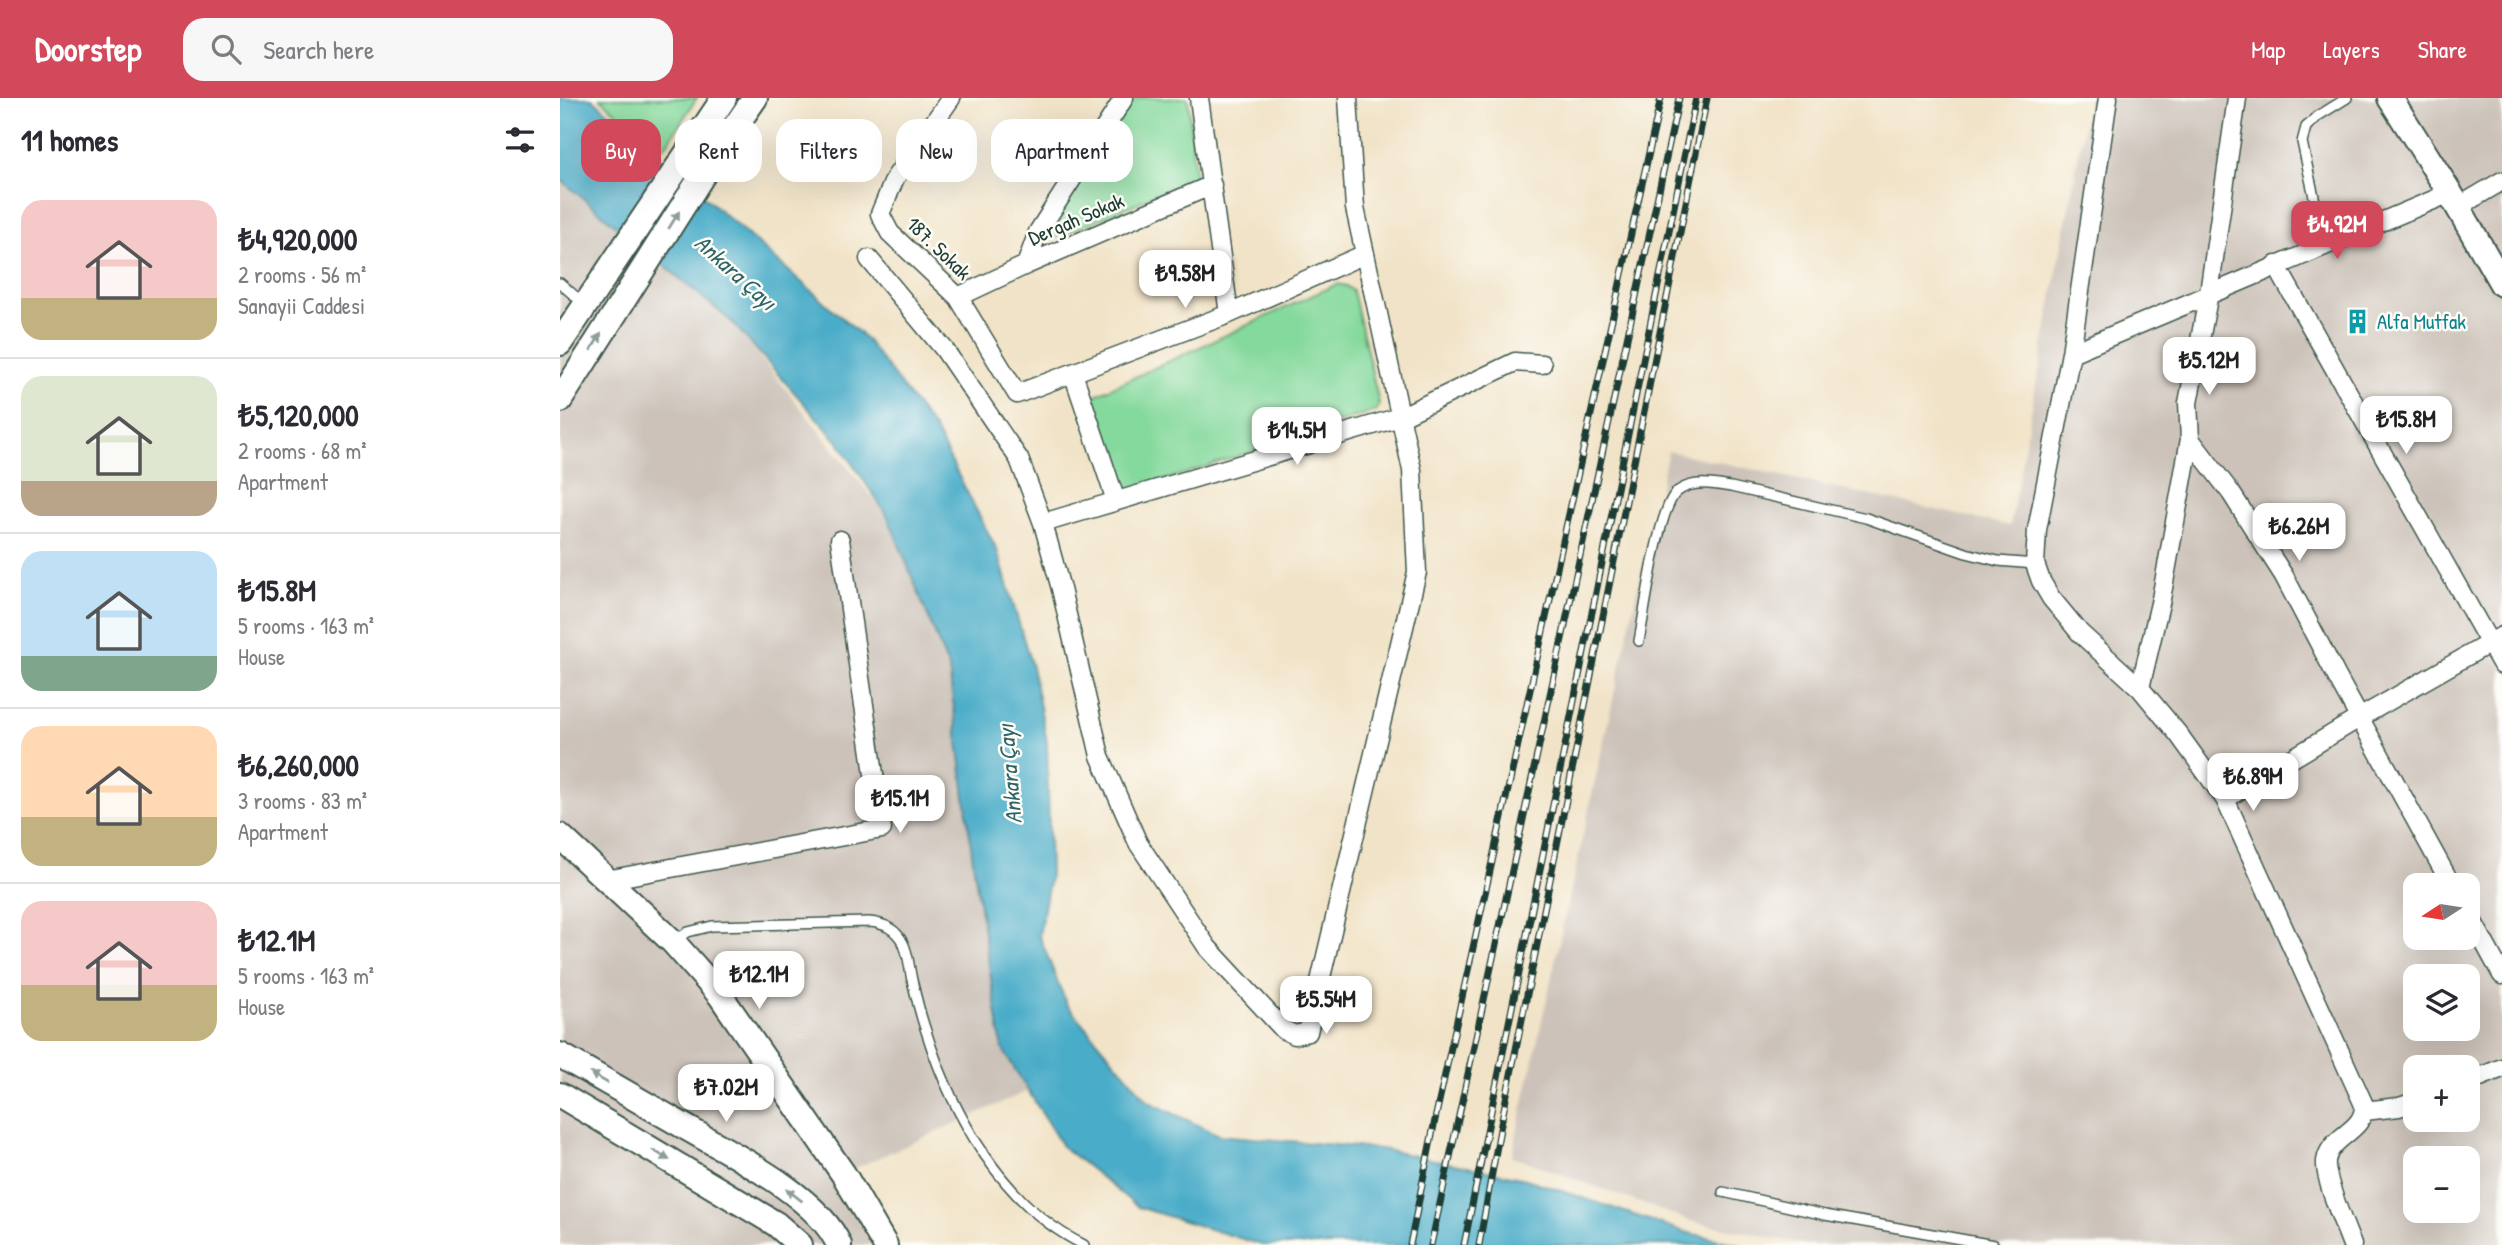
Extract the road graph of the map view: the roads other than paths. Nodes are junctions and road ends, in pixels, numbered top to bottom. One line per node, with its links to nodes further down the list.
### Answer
1 (724, 98): 11 (street)
2 (755, 98): 12 (street)
3 (951, 98): 26 (street, 187. Sokak)
4 (1125, 98): 21 (street)
5 (1199, 98): 16 (street)
6 (1348, 98): 19 (street)
7 (2108, 98): 30 (street)
8 (2237, 98): 25 (street)
9 (2347, 98): 18 (lane)
10 (2390, 98): 17 (street)
11 (716, 119)
12 (734, 119)
13 (2502, 181): 17 (street)
14 (678, 182): 27 (street)
15 (688, 182): 33 (street, one-way to 15)
16 (1212, 185): 21 (street, Dergah Sokak); 28 (street)
17 (2454, 200): 18 (street); 24 (street)
18 (2337, 240): 22 (street)
19 (1365, 254): 28 (street); 34 (street)
20 (869, 259): 37 (street)
21 (1027, 265): 26 (street, Dergah Sokak)
22 (2276, 265): 25 (street); 41 (street)
23 (560, 283): 27 (lane)
24 (2502, 284)
25 (2209, 293): 30 (street); 35 (street)
26 (958, 297): 32 (street, 187. Sokak)
27 (585, 305): 29 (street)
28 (1229, 314): 32 (street)
29 (560, 343)
30 (2071, 353): 39 (street)
31 (1542, 365): 34 (street)
32 (1073, 373): 36 (street)
33 (560, 400)
34 (1400, 417): 36 (street); 37 (street)
35 (2190, 439): 43 (street); 44 (street)
36 (1116, 501): 37 (street)
37 (1043, 523)
38 (840, 540): 48 (street)
39 (2035, 564): 40 (lane); 43 (street)
40 (1639, 640)
41 (2496, 640): 42 (street); 44 (street)
42 (2502, 665)
43 (2140, 688): 45 (street)
44 (2359, 718): 45 (street); 47 (street)
45 (2225, 799): 57 (street)
46 (560, 836): 48 (street)
47 (2445, 873)
48 (606, 880): 50 (street)
49 (2480, 935): 51 (street)
50 (673, 943): 61 (street); 62 (lane)
51 (2502, 975)
52 (560, 1055): 60 (street, one-way to 52)
53 (2502, 1068): 54 (street)
54 (2480, 1077)
55 (560, 1095): 59 (street, one-way to 59)
56 (2403, 1106): 57 (street)
57 (2364, 1111): 64 (street)
58 (1723, 1192): 63 (lane)
59 (800, 1245)
60 (839, 1245)
61 (885, 1245)
62 (1084, 1245)
63 (1994, 1245)
64 (2352, 1245)

